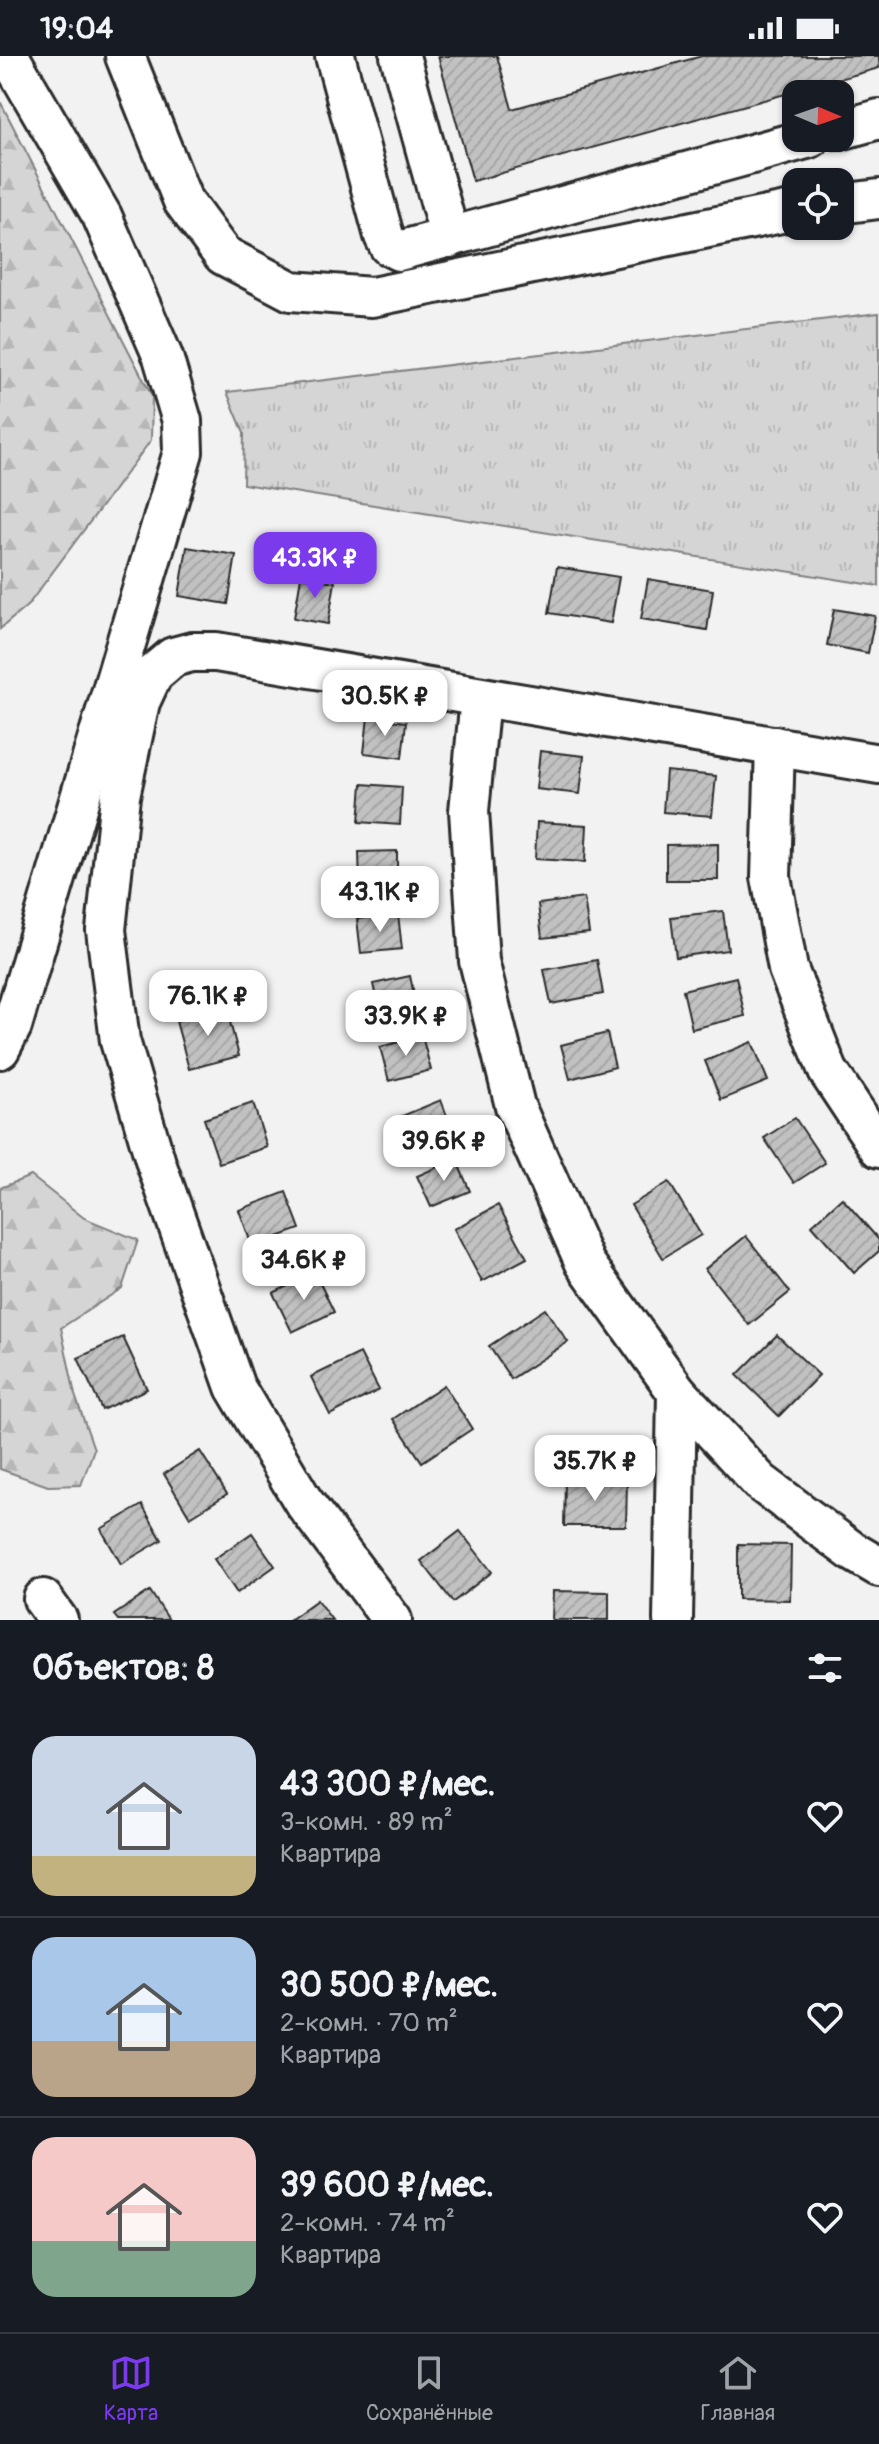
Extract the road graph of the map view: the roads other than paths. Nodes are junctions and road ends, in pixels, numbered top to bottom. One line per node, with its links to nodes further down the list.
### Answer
1 (9, 56): 15 (street)
2 (125, 56): 10 (street)
3 (335, 56): 11 (street)
4 (400, 56): 11 (street)
5 (879, 119): 6 (street)
6 (854, 126)
7 (782, 146): 11 (street)
8 (879, 199): 9 (street)
9 (854, 202)
10 (782, 213)
11 (450, 238)
12 (480, 698): 13 (street); 17 (street); 19 (street)
13 (775, 746): 14 (street); 16 (street)
14 (879, 764)
15 (0, 1049)
16 (879, 1148)
17 (677, 1392): 18 (street); 20 (street)
18 (879, 1567)
19 (392, 1620)
20 (673, 1620)

